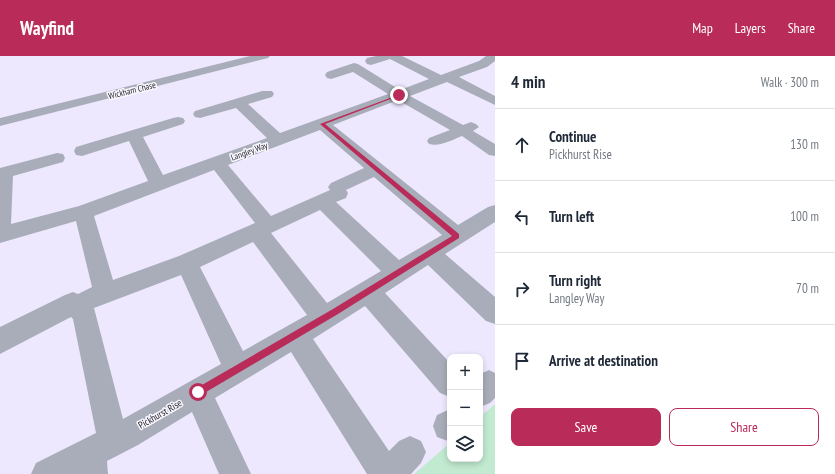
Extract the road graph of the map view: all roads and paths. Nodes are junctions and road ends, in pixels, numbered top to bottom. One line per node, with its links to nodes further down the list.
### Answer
1 (264, 56): 14 (street, Wickham Chase)
2 (347, 56): 5 (street)
3 (389, 56): 5 (street)
4 (393, 56): 7 (street)
5 (366, 61): 9 (street)
6 (485, 62): 7 (street, Langley Way)
7 (444, 79): 9 (street, Langley Way); 10 (street)
8 (267, 94): 11 (street)
9 (399, 95): 15 (street, Langley Way); 16 (street)
10 (495, 101)
11 (238, 102): 12 (street); 18 (street)
12 (200, 114)
13 (178, 121): 17 (street)
14 (0, 122)
15 (322, 124): 18 (street, Langley Way); 24 (street)
16 (472, 130): 19 (street); 21 (street)
17 (134, 135): 20 (street); 26 (street)
18 (278, 140): 23 (street, Langley Way)
19 (439, 144)
20 (82, 151)
21 (495, 151)
22 (57, 158): 25 (street)
23 (217, 162): 26 (street, Langley Way); 30 (street)
24 (376, 169): 27 (street); 32 (street)
25 (2, 174): 31 (street)
26 (160, 184): 28 (street, Langley Way)
27 (326, 195): 30 (street); 36 (street)
28 (83, 212): 31 (street, Langley Way); 35 (street)
29 (495, 212): 32 (street, Pickhurst Rise)
30 (260, 225): 33 (street); 35 (street); 39 (street)
31 (0, 235)
32 (457, 236): 34 (street, Pickhurst Rise)
33 (208, 245)
34 (429, 253): 36 (street, Pickhurst Rise); 38 (street)
35 (187, 264): 42 (street)
36 (397, 273): 37 (street, Pickhurst Rise)
37 (368, 291): 39 (street, Pickhurst Rise); 43 (street)
38 (495, 313)
39 (324, 318): 40 (street, Pickhurst Rise)
40 (294, 335): 42 (street, Pickhurst Rise); 49 (street)
41 (0, 342): 46 (street)
42 (238, 369): 44 (street, Pickhurst Rise)
43 (447, 380)
44 (198, 392): 46 (street, Pickhurst Rise); 48 (street)
45 (410, 452): 50 (street)
46 (99, 456): 47 (street, Pickhurst Rise)
47 (48, 474)
48 (234, 474)
49 (386, 474)
50 (389, 474)

